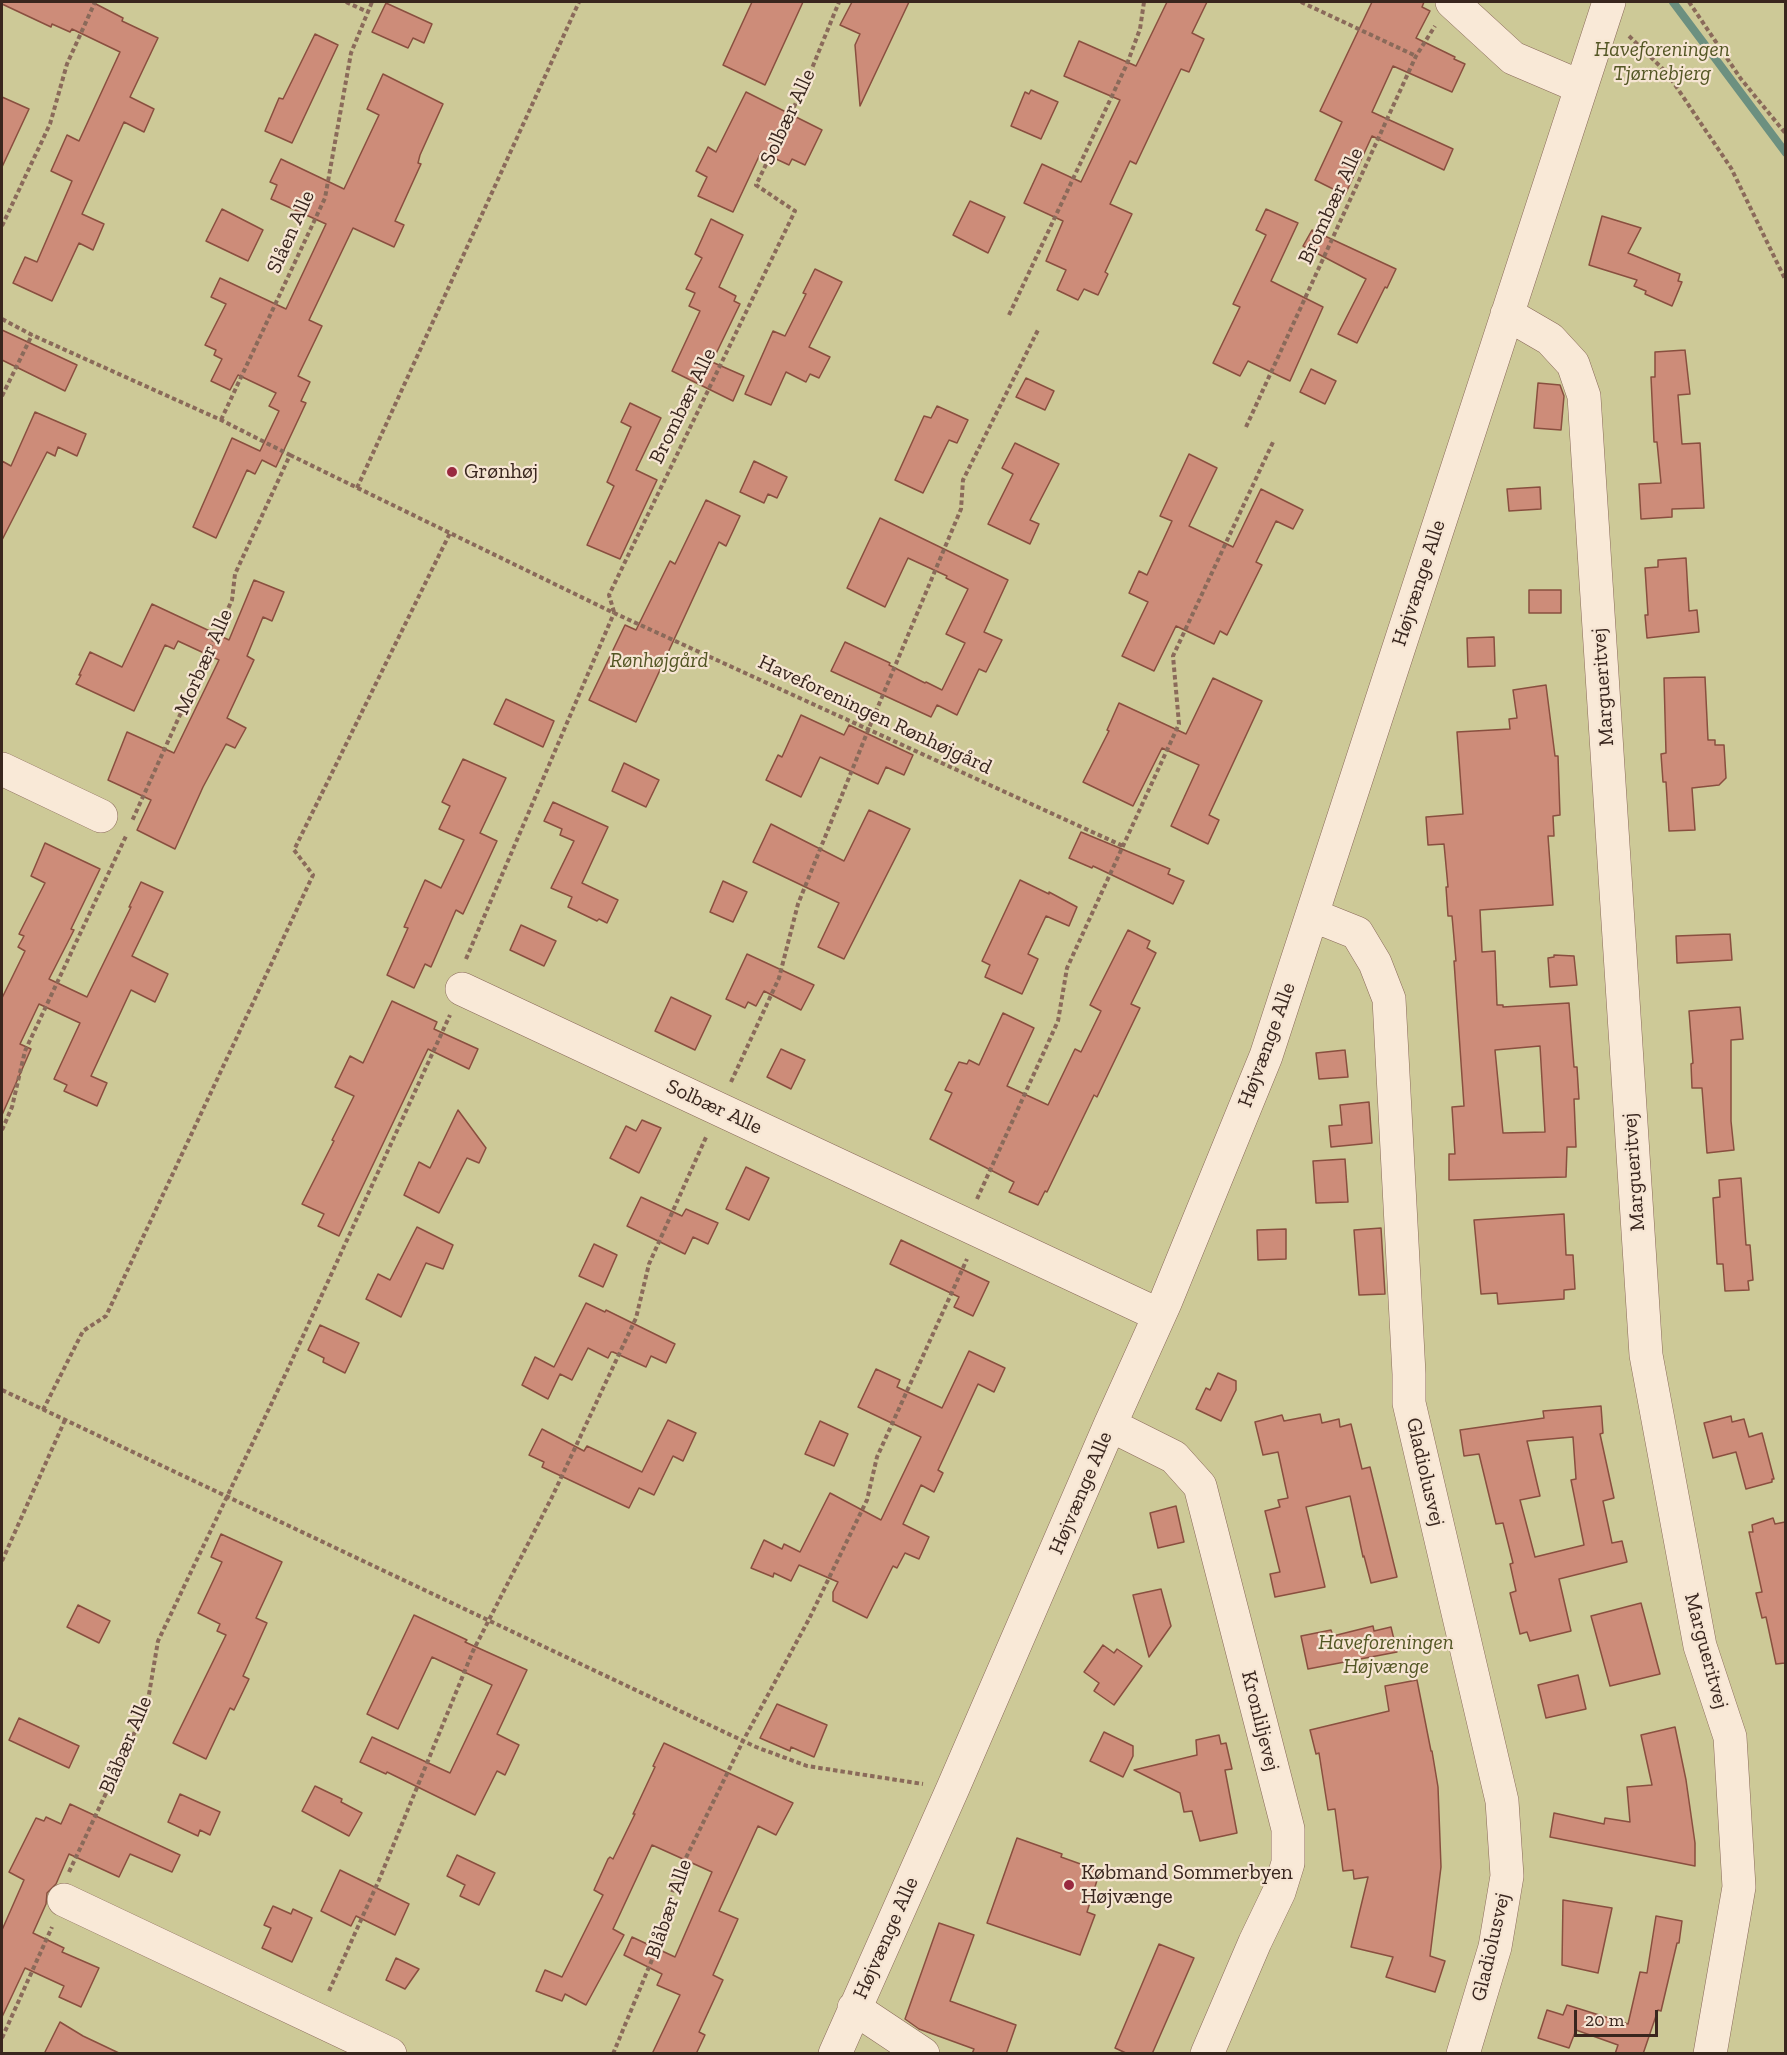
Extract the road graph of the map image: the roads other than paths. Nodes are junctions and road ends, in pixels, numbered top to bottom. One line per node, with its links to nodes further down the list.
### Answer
1 (1607, 7): 3 (street, Højvænge Alle)
2 (1445, 10): 3 (street)
3 (1581, 87): 4 (street, Højvænge Alle)
4 (1507, 314): 7 (street, Højvænge Alle); 18 (street, Margueritvej)
5 (2, 769): 6 (street)
6 (101, 816)
7 (1312, 915): 9 (street, Højvænge Alle); 17 (street, Gladiolusvej)
8 (462, 989): 9 (street, Solbær Alle)
9 (1159, 1315): 10 (street, Højvænge Alle)
10 (1110, 1425): 12 (street, Højvænge Alle); 16 (street, Kronliljevej)
11 (64, 1900): 14 (street)
12 (854, 2008): 13 (street); 15 (street, Højvænge Alle)
13 (914, 2051)
14 (390, 2054)
15 (835, 2054)
16 (1207, 2054)
17 (1463, 2054)
18 (1710, 2054)

